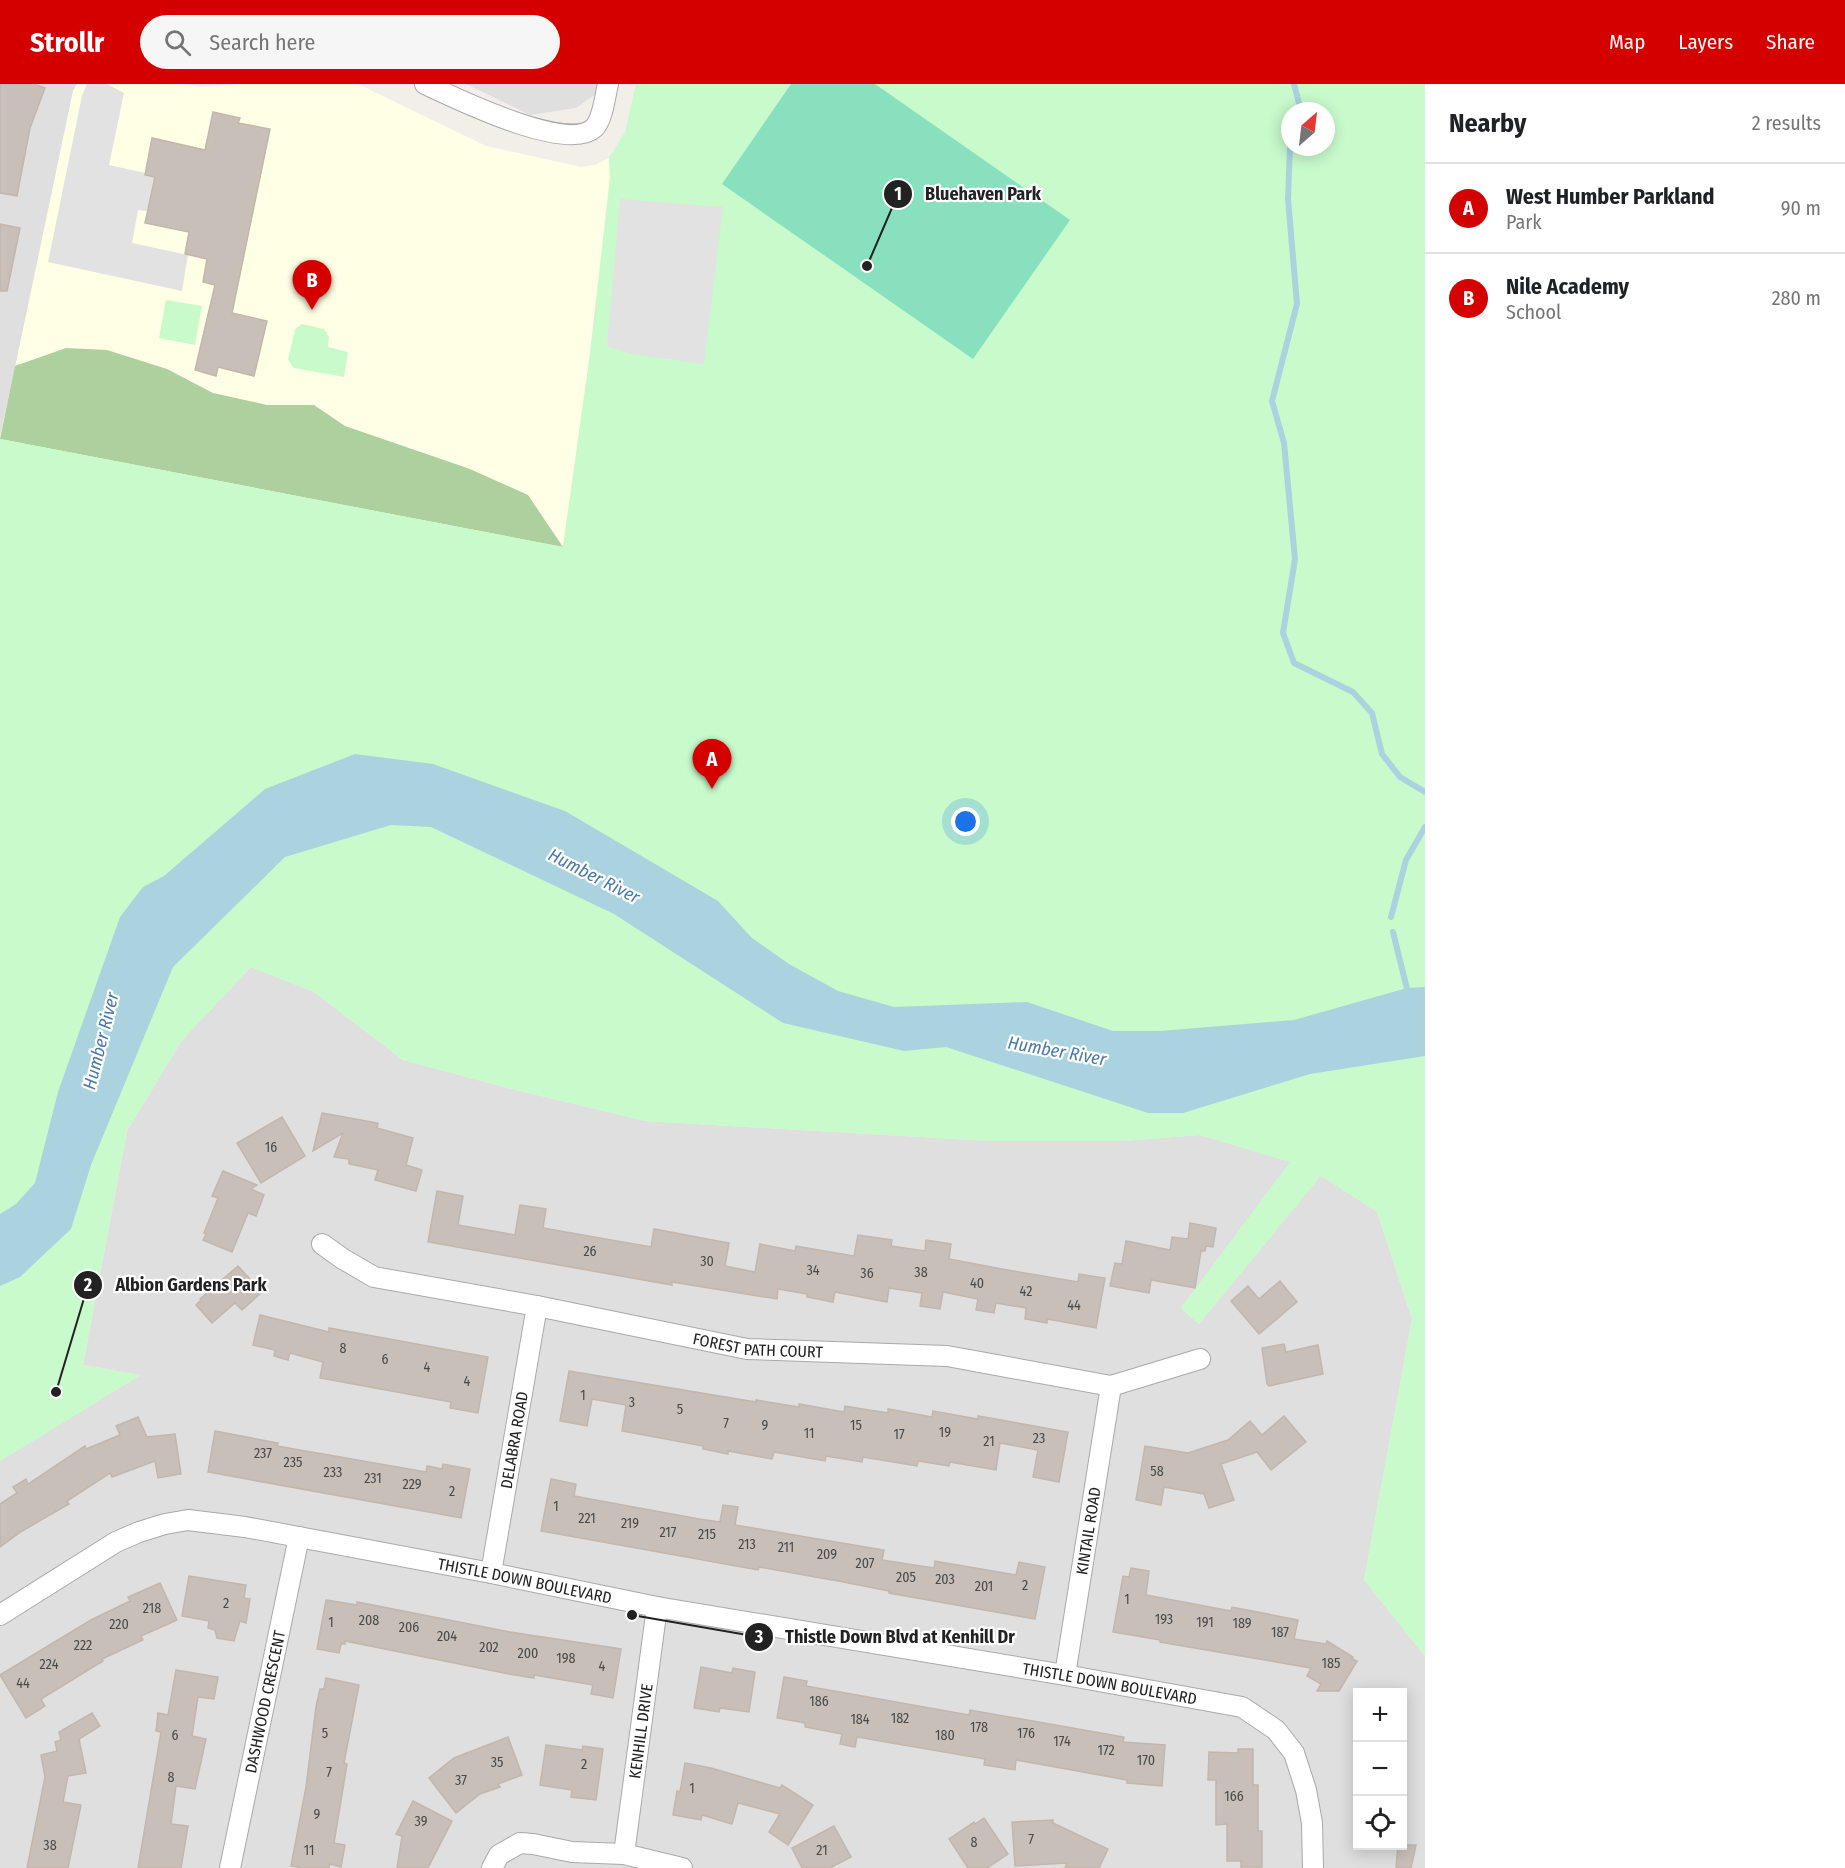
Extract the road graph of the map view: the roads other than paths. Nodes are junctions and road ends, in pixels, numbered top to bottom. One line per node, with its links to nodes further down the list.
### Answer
1 (425, 84): 2 (street)
2 (608, 84)
3 (322, 1244): 4 (street, FOREST PATH COURT)
4 (537, 1306): 6 (street, FOREST PATH COURT); 8 (street, DELABRA ROAD)
5 (1200, 1359): 6 (street, FOREST PATH COURT)
6 (1111, 1386): 11 (street, KINTAIL ROAD)
7 (299, 1537): 8 (street, THISTLE DOWN BOULEVARD); 10 (street, THISTLE DOWN BOULEVARD); 13 (street, DASHWOOD CRESCENT)
8 (491, 1574): 9 (street, THISTLE DOWN BOULEVARD)
9 (657, 1607): 11 (street, THISTLE DOWN BOULEVARD); 12 (street, KENHILL DRIVE)
10 (0, 1615)
11 (1065, 1675): 16 (street, THISTLE DOWN BOULEVARD)
12 (624, 1854): 14 (street); 15 (street)
13 (230, 1868)
14 (492, 1868)
15 (682, 1868)
16 (1313, 1868)

